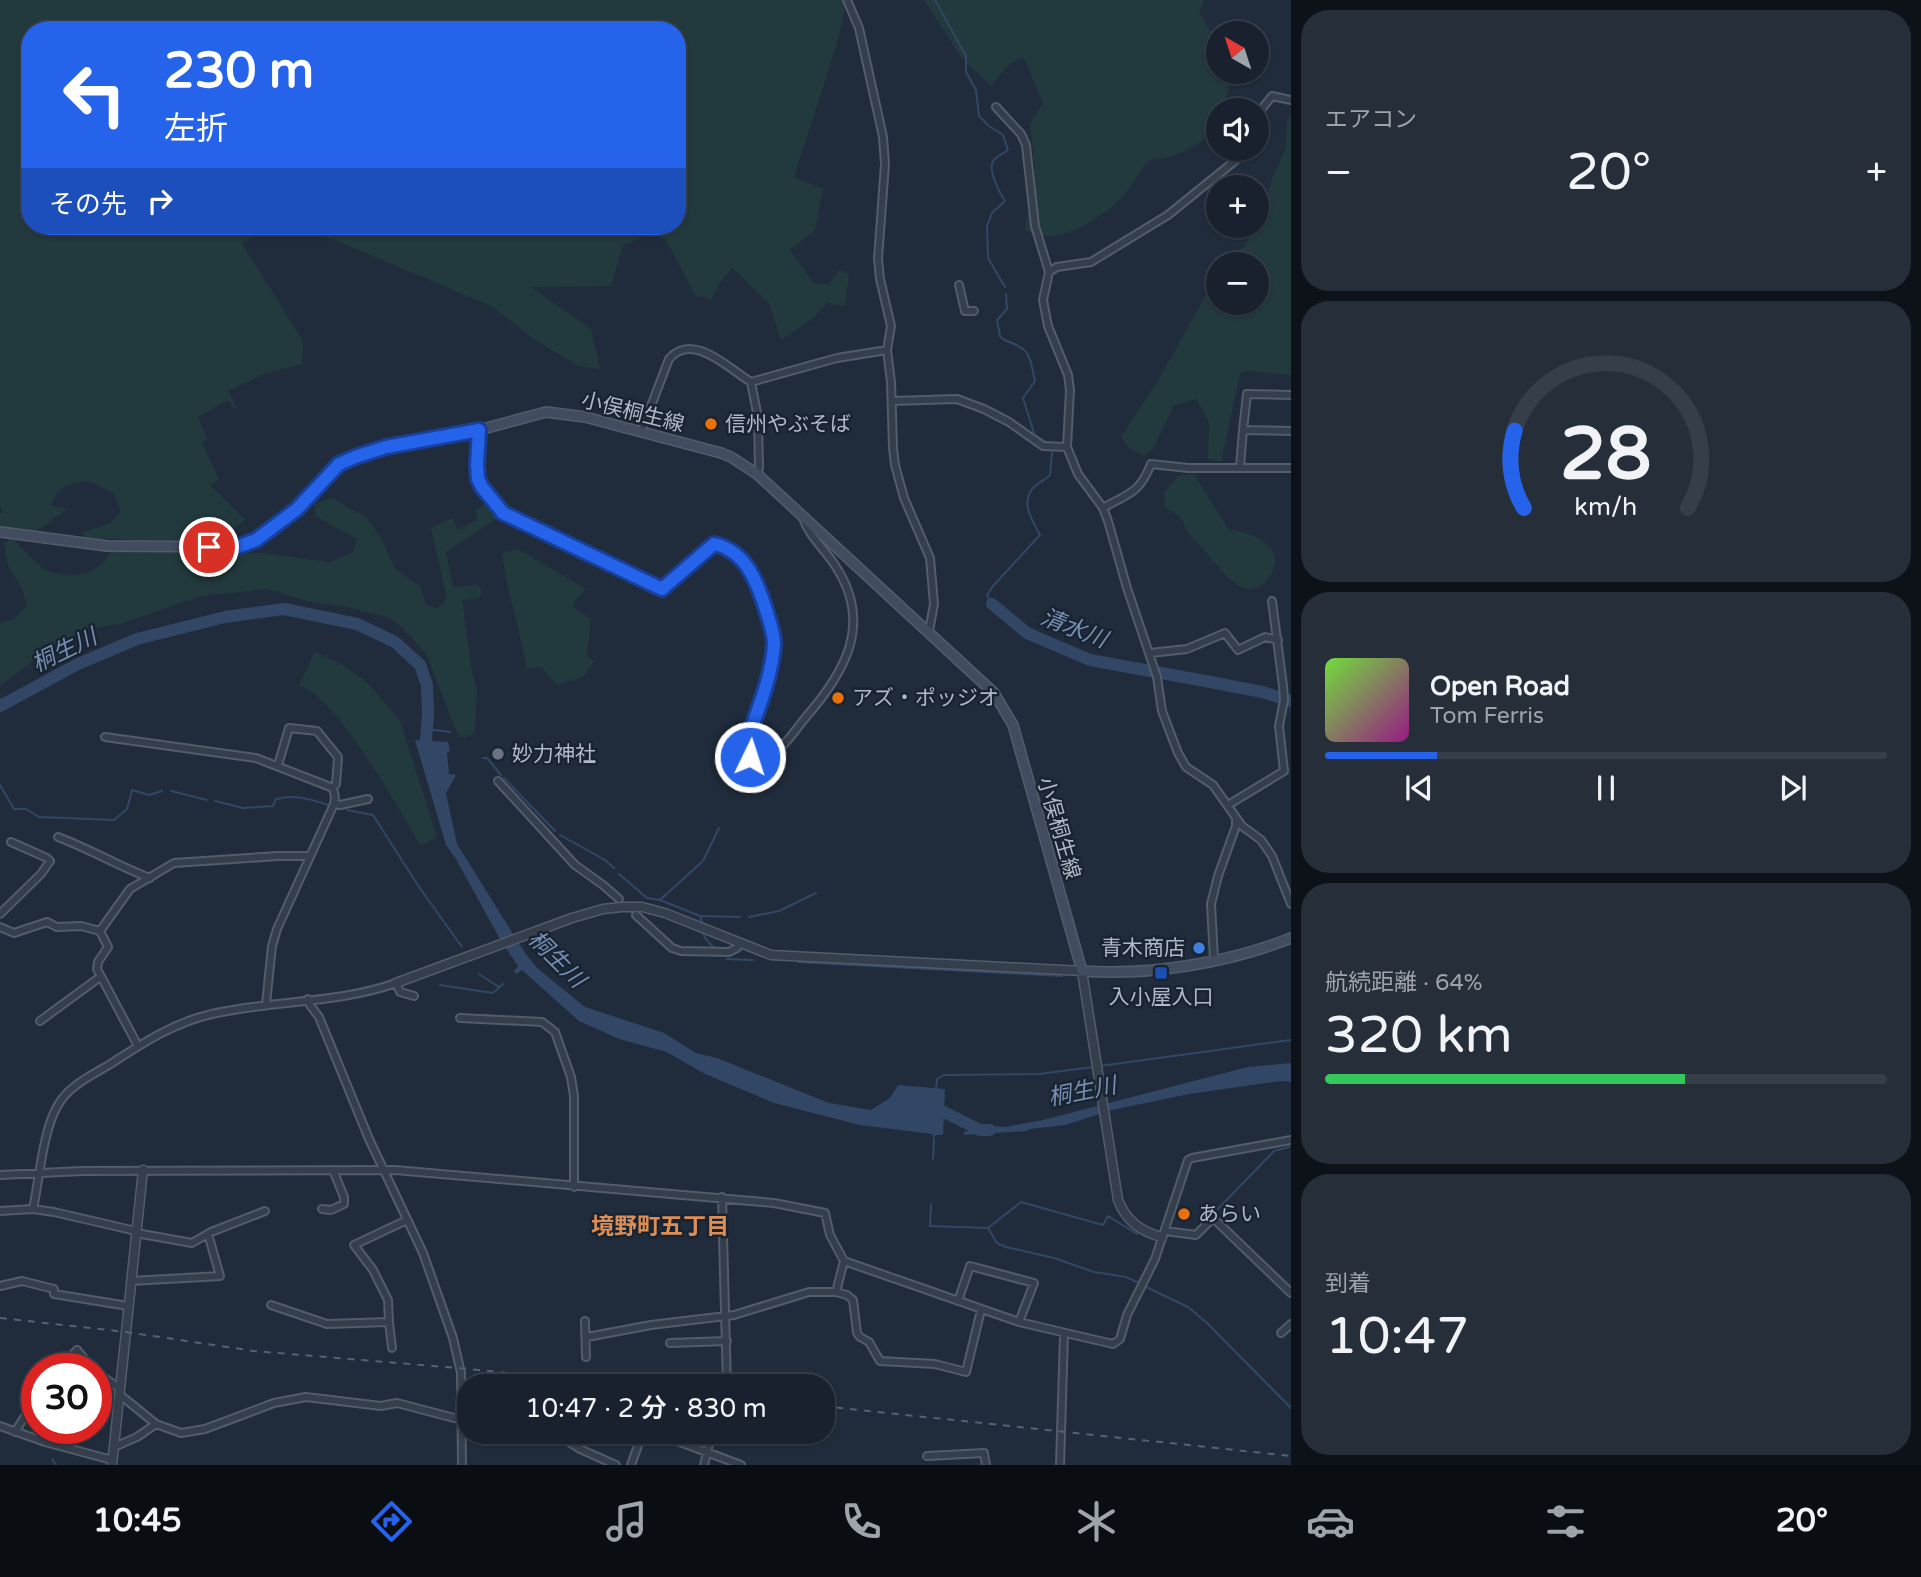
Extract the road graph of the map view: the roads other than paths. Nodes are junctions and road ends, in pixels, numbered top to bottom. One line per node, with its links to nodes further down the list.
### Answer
1 (847, 0): 9 (street)
2 (1269, 100): 3 (street)
3 (1291, 100)
4 (996, 107): 6 (street)
5 (1236, 161): 6 (street)
6 (1049, 272): 17 (street)
7 (959, 285): 8 (street)
8 (974, 311)
9 (887, 350): 10 (street); 12 (street)
10 (751, 382): 16 (street); 20 (street)
11 (1291, 395): 14 (street)
12 (892, 401): 17 (street); 25 (street)
13 (479, 430): 16 (main road, 小俣桐生線); 22 (street); 23 (main road, 小俣桐生線)
14 (1243, 430): 15 (street); 18 (street)
15 (1291, 431)
16 (641, 432): 20 (main road, 小俣桐生線)
17 (1067, 447): 21 (street)
18 (1240, 467): 19 (street); 21 (street)
19 (1291, 468)
20 (757, 474): 22 (main road, 小俣桐生線)
21 (1102, 508): 27 (street)
22 (802, 516): 25 (main road, 小俣桐生線)
23 (0, 532)
24 (1272, 601): 26 (street)
25 (929, 631): 49 (main road, 小俣桐生線)
26 (1278, 640): 27 (street); 34 (street)
27 (1150, 653): 34 (street)
28 (105, 737): 29 (street)
29 (278, 765): 31 (street); 31 (street)
30 (498, 781): 40 (street)
31 (333, 788): 33 (street)
32 (368, 799): 33 (street)
33 (334, 804): 38 (street)
34 (1228, 805): 35 (street)
35 (1236, 816): 41 (street); 48 (street)
36 (58, 837): 39 (street)
37 (11, 842): 42 (street)
38 (310, 856): 39 (street); 54 (street)
39 (150, 878): 45 (street)
40 (619, 899)
41 (1291, 904)
42 (0, 914)
43 (636, 915): 47 (street)
44 (0, 927): 45 (street)
45 (100, 931): 50 (street)
46 (1291, 938): 48 (main road)
47 (739, 944): 49 (street); 51 (street)
48 (1214, 959): 49 (main road)
49 (1082, 971): 73 (street)
50 (100, 977): 56 (street); 57 (street)
51 (396, 984): 52 (street); 53 (street)
52 (414, 996)
53 (308, 999): 54 (street); 61 (street)
54 (266, 1004): 57 (street)
55 (460, 1018): 64 (street)
56 (40, 1020)
57 (138, 1045): 62 (street)
58 (1291, 1140): 73 (street)
59 (143, 1170): 60 (street); 62 (street); 71 (street)
60 (333, 1170): 61 (street); 67 (street)
61 (384, 1170): 64 (street); 70 (street)
62 (41, 1172): 63 (street); 66 (street)
63 (0, 1175)
64 (574, 1186): 65 (street)
65 (722, 1198): 74 (street); 83 (street)
66 (33, 1209): 68 (street); 71 (street)
67 (322, 1209)
68 (0, 1211)
69 (265, 1211): 72 (street)
70 (407, 1220): 85 (street); 95 (street)
71 (136, 1232): 72 (street); 75 (street)
72 (208, 1234): 75 (street)
73 (1164, 1234): 78 (street); 89 (street)
74 (844, 1261): 77 (street); 79 (street)
75 (131, 1281): 81 (street)
76 (0, 1286): 81 (street)
77 (836, 1292): 82 (street); 83 (street)
78 (1291, 1293)
79 (958, 1301): 82 (street); 86 (street)
80 (271, 1305): 85 (street)
81 (128, 1306): 98 (street)
82 (981, 1310): 86 (street)
83 (726, 1316): 90 (street); 91 (street)
84 (585, 1321): 90 (street)
85 (389, 1322): 93 (street)
86 (1019, 1322): 89 (street)
87 (1291, 1324): 88 (street)
88 (1280, 1333)
89 (1064, 1334): 119 (street)
90 (587, 1337): 94 (street)
91 (727, 1341): 92 (street); 96 (street)
92 (670, 1343)
93 (392, 1348)
94 (586, 1357)
95 (461, 1374)
96 (727, 1374)
97 (112, 1385): 98 (street)
98 (119, 1391): 101 (street); 109 (street)
99 (457, 1416): 101 (street)
100 (21, 1422): 103 (street)
101 (156, 1424): 109 (street)
102 (0, 1426): 103 (street)
103 (15, 1432): 112 (street)
104 (463, 1444): 113 (street)
105 (572, 1444): 114 (street)
106 (639, 1444): 115 (street)
107 (685, 1444): 110 (street)
108 (709, 1444): 110 (street)
109 (114, 1447): 112 (street)
110 (707, 1452): 116 (street); 117 (street)
111 (927, 1456): 118 (street)
112 (112, 1462)
113 (462, 1465)
114 (616, 1465)
115 (631, 1465)
116 (704, 1465)
117 (741, 1465)
118 (986, 1465)
119 (1060, 1465)

